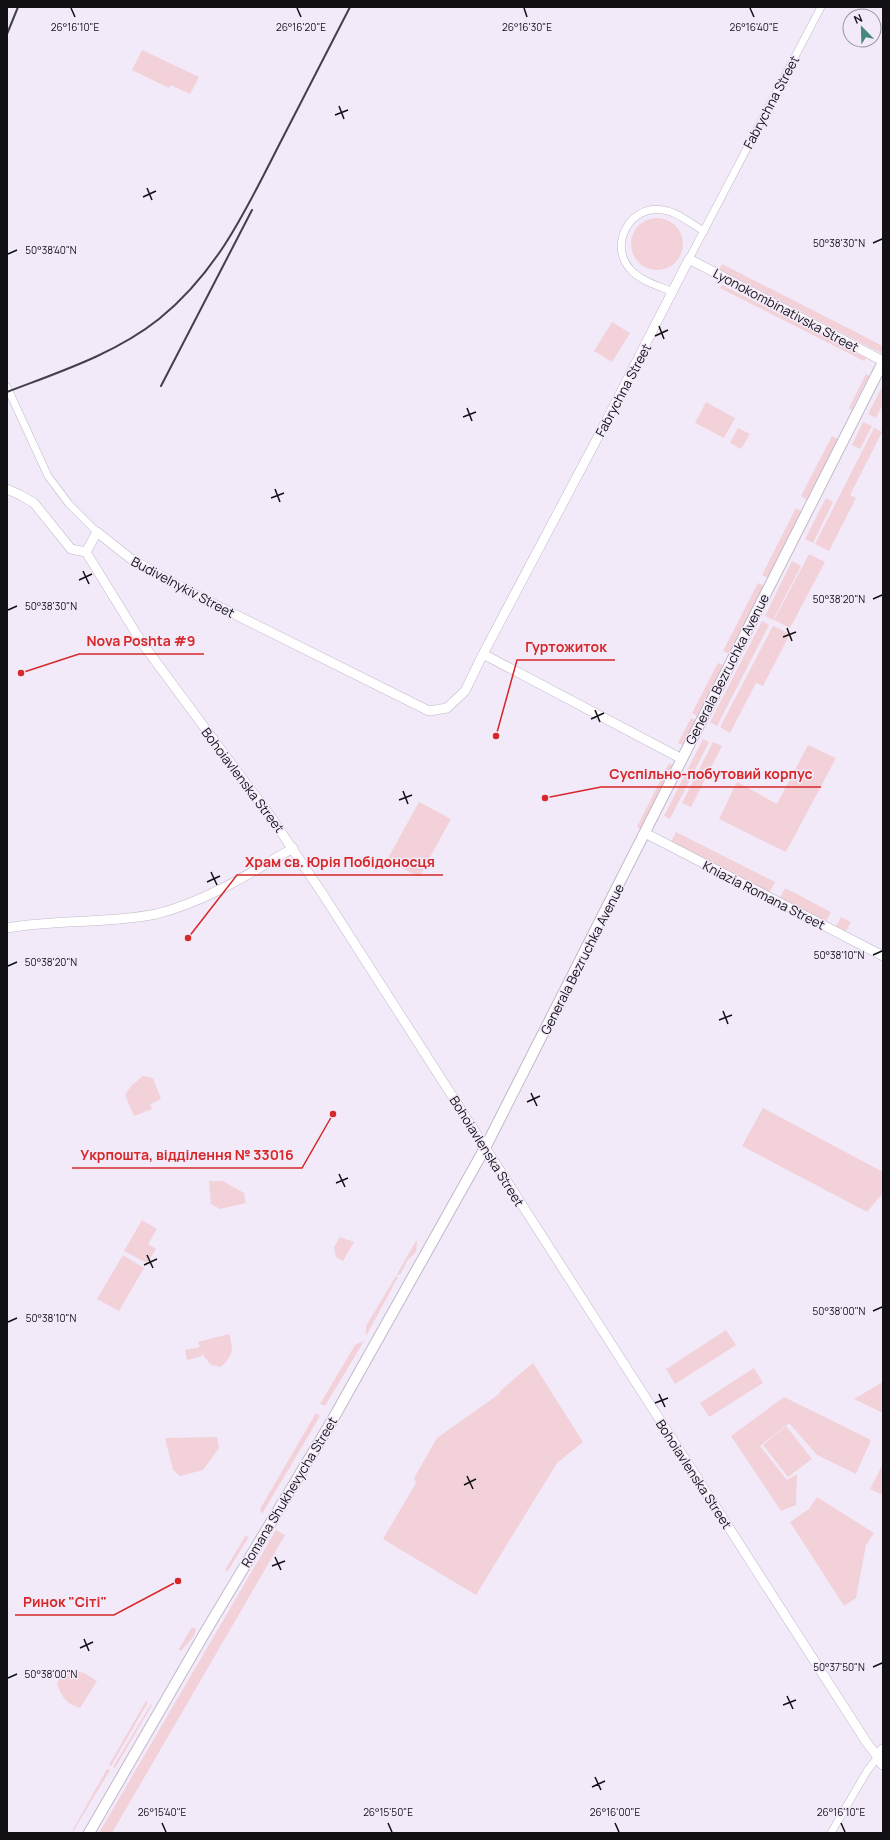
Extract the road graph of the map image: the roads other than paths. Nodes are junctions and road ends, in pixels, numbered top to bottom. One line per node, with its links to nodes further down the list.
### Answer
1 (821, 7): 2 (street, Fabrychna Street)
2 (704, 231): 3 (street, Fabrychna Street); 4 (street)
3 (689, 259): 4 (street, Fabrychna Street); 5 (street, Lyonokombinativska Street)
4 (672, 292): 10 (street, Fabrychna Street)
5 (883, 361): 12 (main road, Generala Bezruchka Avenue)
6 (7, 387): 8 (street, Budivelnykiv Street)
7 (7, 489): 9 (street)
8 (97, 532): 9 (street); 11 (street, Budivelnykiv Street)
9 (86, 552): 14 (street, Bohoiavlenska Street)
10 (483, 654): 11 (street, Fabrychna Street); 12 (street)
11 (429, 711)
12 (682, 759): 13 (main road, Generala Bezruchka Avenue)
13 (645, 833): 16 (street, Kniazia Romana Street); 17 (main road, Generala Bezruchka Avenue)
14 (292, 848): 15 (street); 17 (street, Bohoiavlenska Street)
15 (7, 928)
16 (883, 956)
17 (485, 1148): 18 (street, Bohoiavlenska Street); 19 (main road, Romana Shukhevycha Street)
18 (881, 1757): 20 (street)
19 (89, 1833)
20 (831, 1833)

